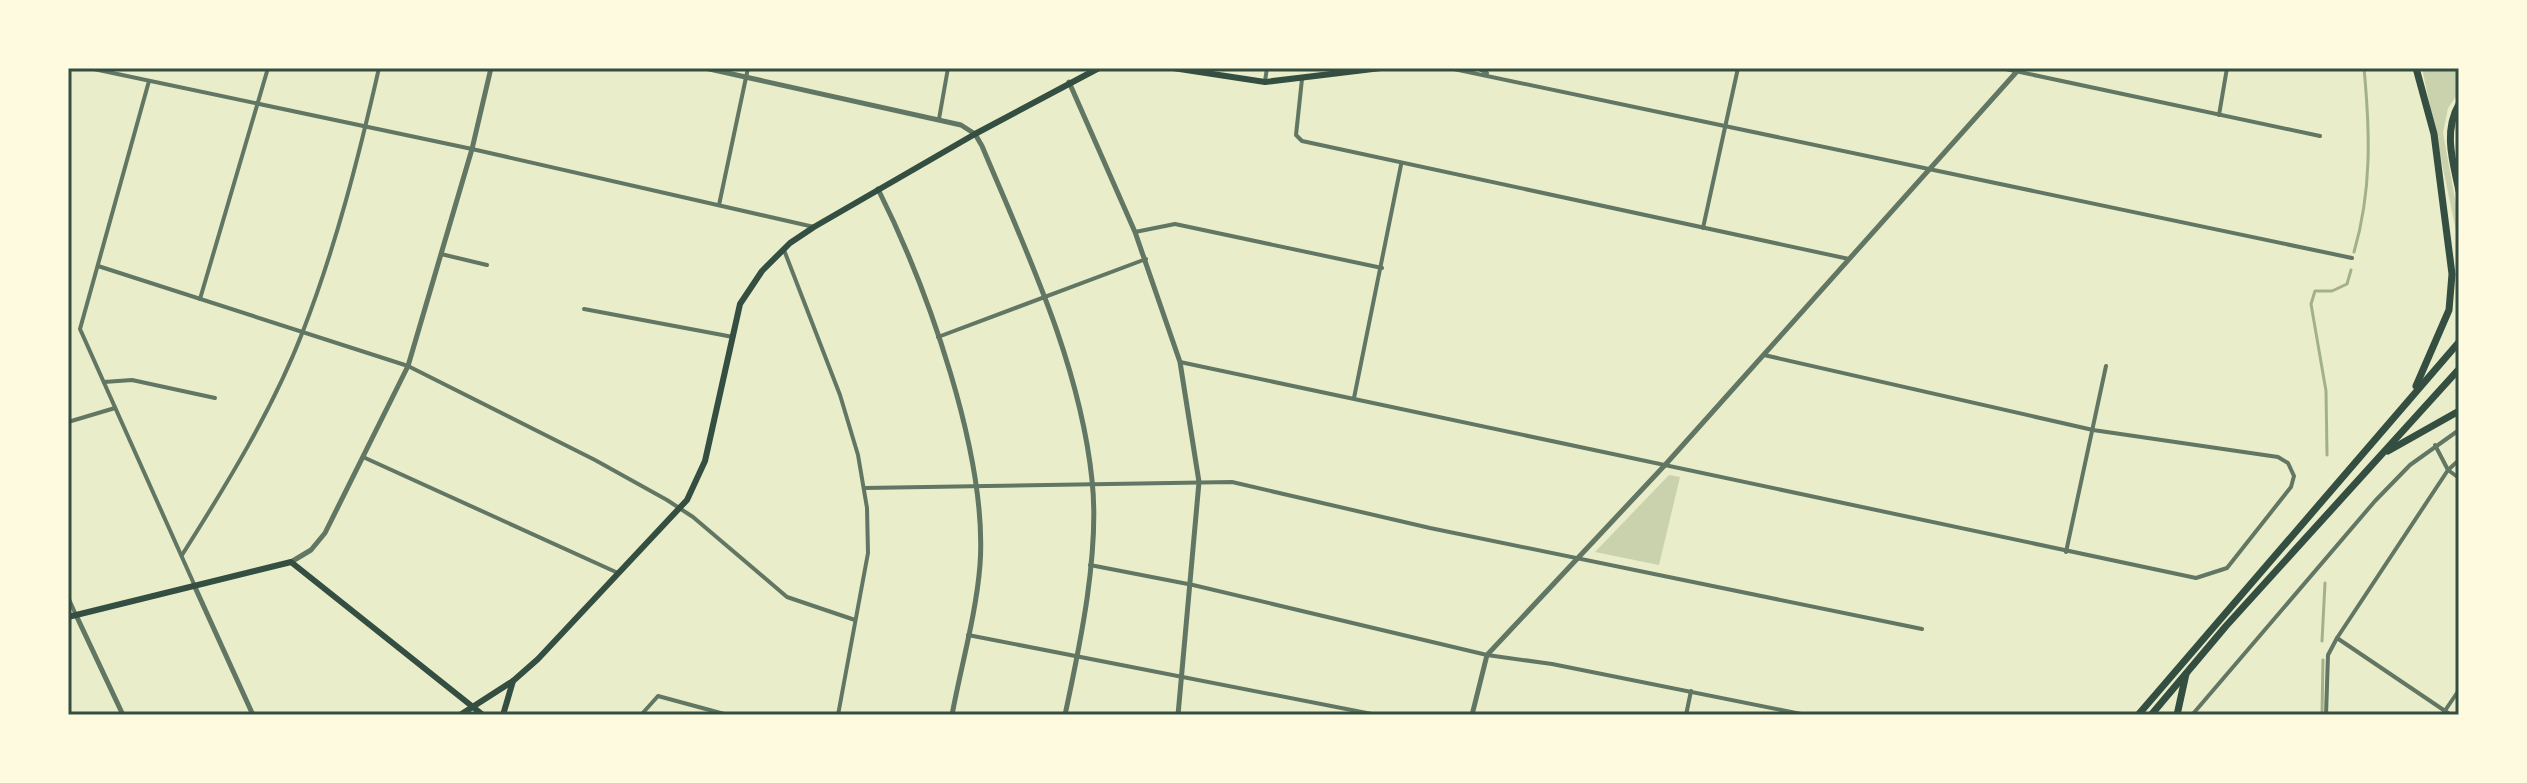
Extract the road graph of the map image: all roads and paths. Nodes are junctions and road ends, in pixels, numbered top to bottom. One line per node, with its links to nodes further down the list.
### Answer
1 (89, 68): 24 (street)
2 (268, 68): 28 (street)
3 (379, 68): 32 (street)
4 (491, 68): 35 (street)
5 (705, 68): 22 (street)
6 (748, 68): 22 (street)
7 (948, 68): 30 (street)
8 (1098, 68): 25 (main road)
9 (1173, 68): 26 (main road)
10 (1267, 68): 26 (street)
11 (1353, 68): 21 (main road)
12 (1381, 68): 21 (main road)
13 (1449, 68): 20 (street)
14 (1477, 68): 20 (street)
15 (1738, 68): 31 (street)
16 (2001, 68): 19 (street)
17 (2227, 68): 29 (street)
18 (2416, 68): 65 (highway)
19 (2019, 70): 29 (street); 37 (street)
20 (1489, 74): 31 (street)
21 (1329, 75): 23 (main road)
22 (746, 77): 30 (street); 40 (street)
23 (1302, 79): 26 (main road); 36 (street)
24 (149, 81): 28 (street); 50 (street)
25 (1069, 82): 33 (main road); 43 (street)
26 (1265, 82)
27 (2459, 104): 39 (highway)
28 (258, 106): 32 (street); 53 (street)
29 (2219, 115): 34 (street)
30 (939, 119): 33 (street)
31 (1727, 124): 37 (street); 42 (street)
32 (366, 128): 35 (street); 55 (street)
33 (975, 134): 38 (main road); 52 (street)
34 (2320, 136)
35 (472, 149): 40 (street); 45 (street)
36 (1401, 165): 42 (street); 51 (street)
37 (1928, 171): 46 (street); 48 (street)
38 (878, 189): 41 (main road); 57 (street)
39 (2459, 191)
40 (719, 205): 41 (street)
41 (814, 227): 44 (main road)
42 (1703, 228): 48 (street)
43 (1135, 232): 47 (street); 51 (street)
44 (784, 249): 56 (main road); 83 (street)
45 (441, 254): 49 (street); 61 (street)
46 (2352, 258)
47 (1146, 259): 52 (street); 60 (street)
48 (1849, 259): 59 (street)
49 (487, 265)
50 (98, 266): 53 (street); 64 (street)
51 (1382, 268): 67 (street)
52 (1045, 298): 57 (street); 80 (street)
53 (200, 299): 55 (street)
54 (584, 309): 56 (street)
55 (303, 332): 61 (street); 86 (street)
56 (733, 337): 84 (main road)
57 (938, 337): 82 (street)
58 (2459, 342): 65 (highway)
59 (1761, 355): 71 (street); 77 (street)
60 (1180, 362): 67 (street); 81 (street)
61 (408, 366): 74 (street); 84 (street)
62 (2106, 366): 71 (street)
63 (2459, 369): 75 (highway)
64 (104, 382): 66 (street); 68 (street)
65 (2414, 392): 123 (highway)
66 (215, 398)
67 (1354, 399): 77 (street)
68 (115, 408): 70 (street); 86 (street)
69 (2459, 411): 75 (highway)
70 (68, 422)
71 (2093, 430): 85 (street); 85 (street)
72 (2459, 430): 73 (street)
73 (2435, 445): 78 (street); 126 (street)
74 (361, 456): 88 (street); 90 (street)
75 (2379, 456): 101 (highway)
76 (2459, 460): 78 (street)
77 (1665, 465): 85 (street); 87 (street)
78 (2448, 470): 79 (street); 98 (street)
79 (2459, 478)
80 (1093, 482): 81 (street); 82 (street); 89 (street)
81 (1199, 482): 87 (street); 92 (street)
82 (977, 487): 83 (street); 97 (street)
83 (864, 488): 95 (street)
84 (681, 510): 90 (main road); 95 (street)
85 (2066, 552)
86 (182, 555): 91 (street)
87 (1578, 556): 96 (street); 99 (street)
88 (291, 562): 91 (main road); 106 (main road)
89 (1090, 565): 92 (street); 100 (street)
90 (621, 574): 103 (main road)
91 (194, 584): 94 (main road); 110 (street)
92 (1193, 585): 99 (street); 102 (street)
93 (68, 597): 94 (street)
94 (72, 616): 109 (street)
95 (855, 620): 115 (street)
96 (1922, 629)
97 (968, 635): 100 (street); 116 (street)
98 (2337, 638): 107 (street); 127 (street)
99 (1487, 655): 105 (street); 120 (street)
100 (1078, 656): 102 (street); 117 (street)
101 (2186, 671): 124 (highway); 125 (highway)
102 (1183, 678): 118 (street); 119 (street)
103 (513, 681): 106 (main road); 113 (main road)
104 (2459, 690): 107 (street)
105 (1691, 691): 121 (street); 122 (street)
106 (474, 704): 111 (main road); 112 (main road)
107 (2443, 713): 128 (street)
108 (728, 714): 114 (street)
109 (123, 715)
110 (253, 715)
111 (460, 715)
112 (483, 715)
113 (503, 715)
114 (641, 715)
115 (838, 715)
116 (952, 715)
117 (1065, 715)
118 (1178, 715)
119 (1377, 715)
120 (1472, 715)
121 (1686, 715)
122 (1806, 715)
123 (2138, 715)
124 (2151, 715)
125 (2177, 715)
126 (2192, 715)
127 (2326, 715)
128 (2451, 715)

